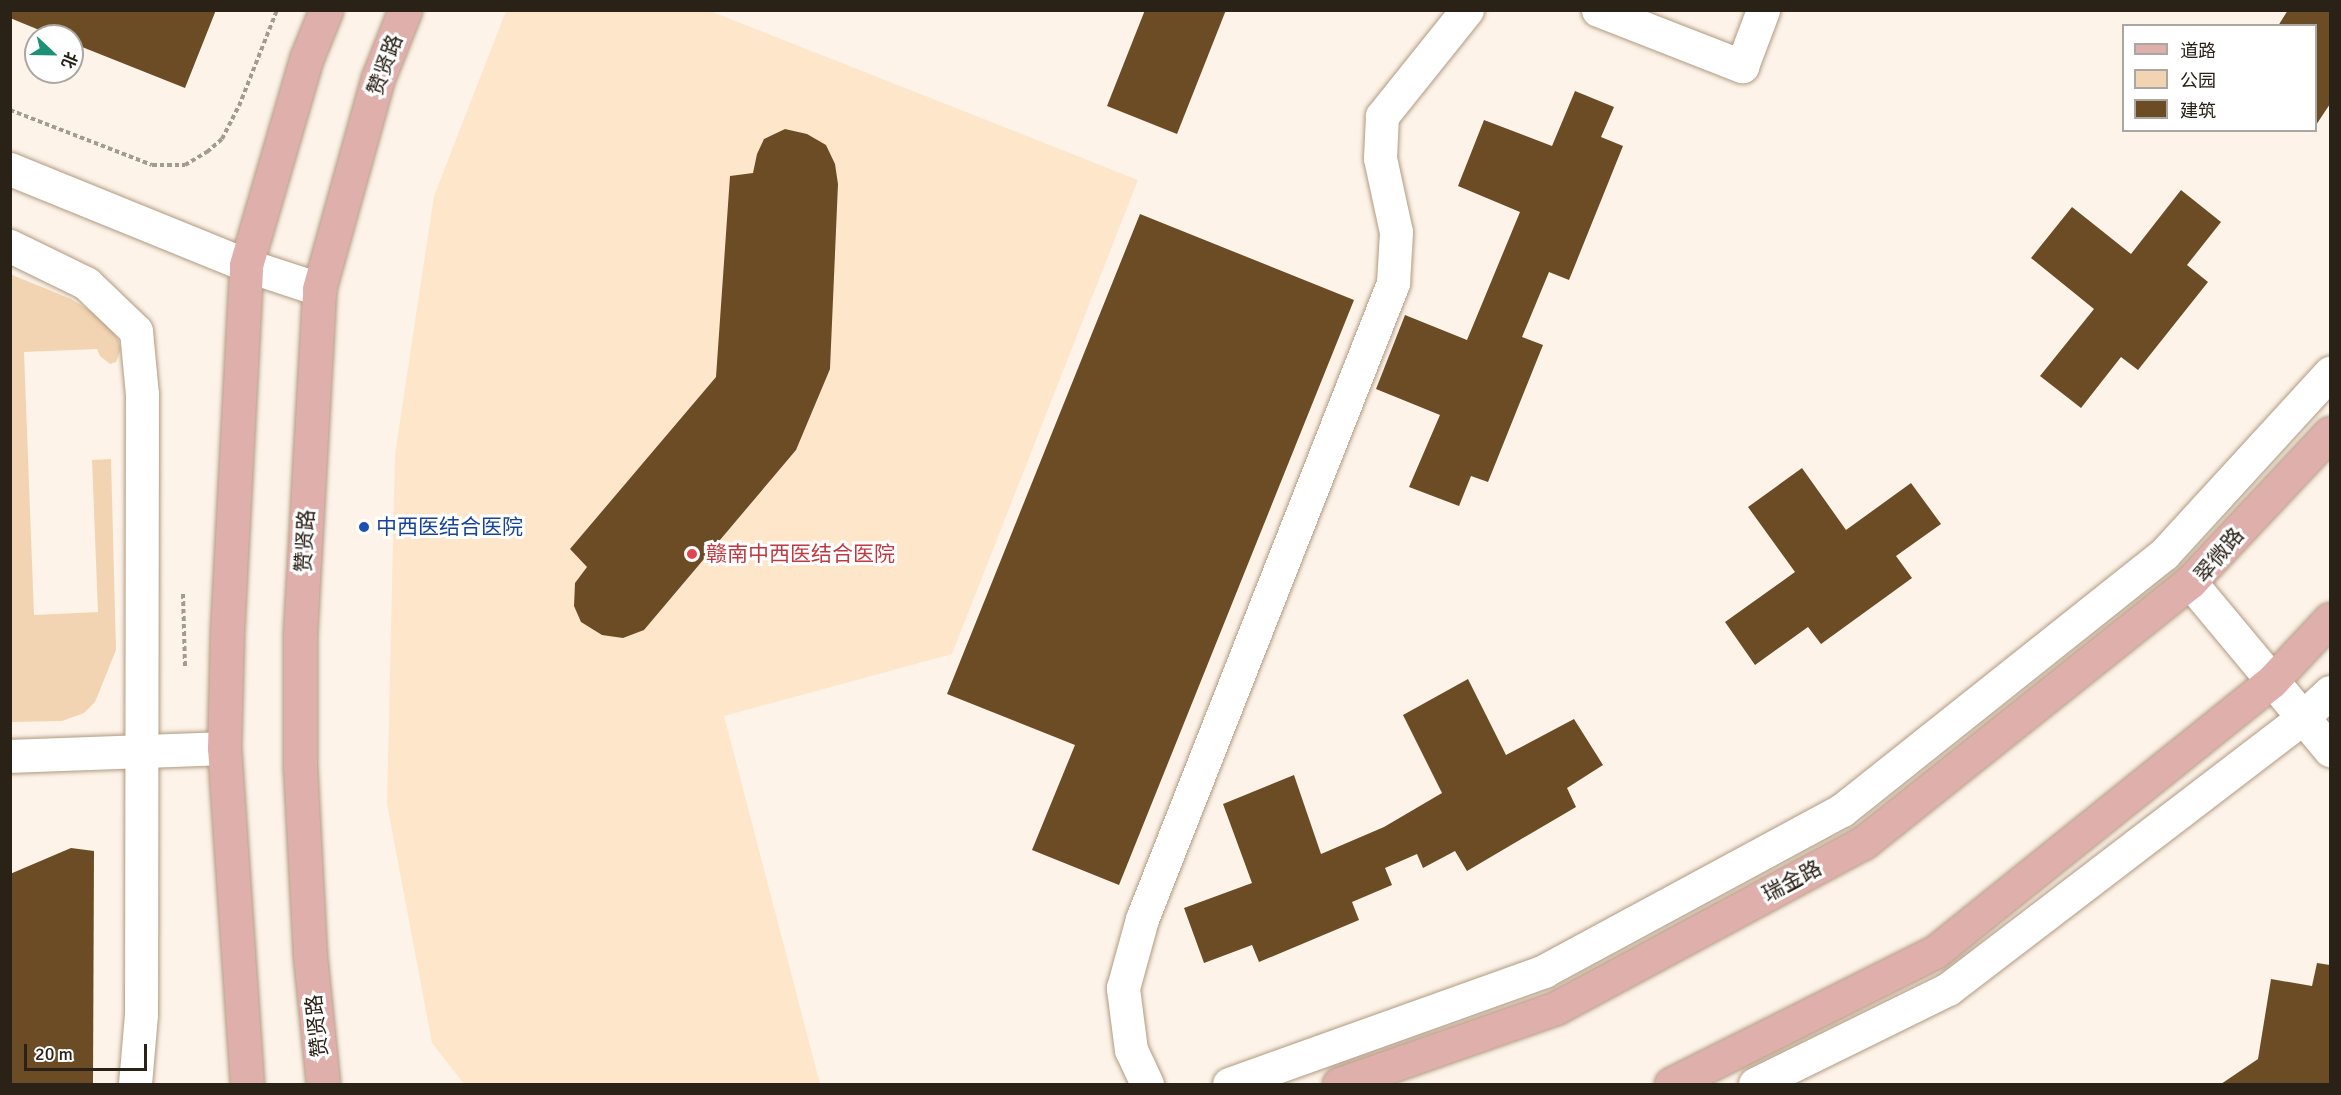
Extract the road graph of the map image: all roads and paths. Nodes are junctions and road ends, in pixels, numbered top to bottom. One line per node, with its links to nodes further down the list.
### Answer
1 (277, 10): 7 (path)
2 (326, 10): 10 (main road)
3 (405, 10): 11 (main road, 赞贤路)
4 (1467, 10): 26 (street)
5 (1598, 10): 6 (street)
6 (1763, 10)
7 (10, 110)
8 (10, 169): 10 (street)
9 (10, 246): 21 (street)
10 (246, 265): 11 (street); 19 (main road)
11 (319, 289): 25 (main road, 赞贤路)
12 (2331, 373): 27 (street)
13 (2331, 433): 14 (main road, 翠微路)
14 (2190, 582): 16 (street, 翠微路); 28 (main road, 瑞金路)
15 (2331, 619): 16 (main road)
16 (2271, 682): 18 (street, 翠微路); 29 (main road)
17 (2331, 692): 18 (street)
18 (2302, 718): 20 (street, 翠微路); 30 (street)
19 (224, 748): 21 (street); 24 (main road)
20 (2331, 750)
21 (142, 753): 22 (street); 23 (street)
22 (10, 756)
23 (135, 1084)
24 (247, 1084)
25 (323, 1084)
26 (1147, 1084)
27 (1229, 1084)
28 (1339, 1084)
29 (1671, 1084)
30 (1755, 1084)

